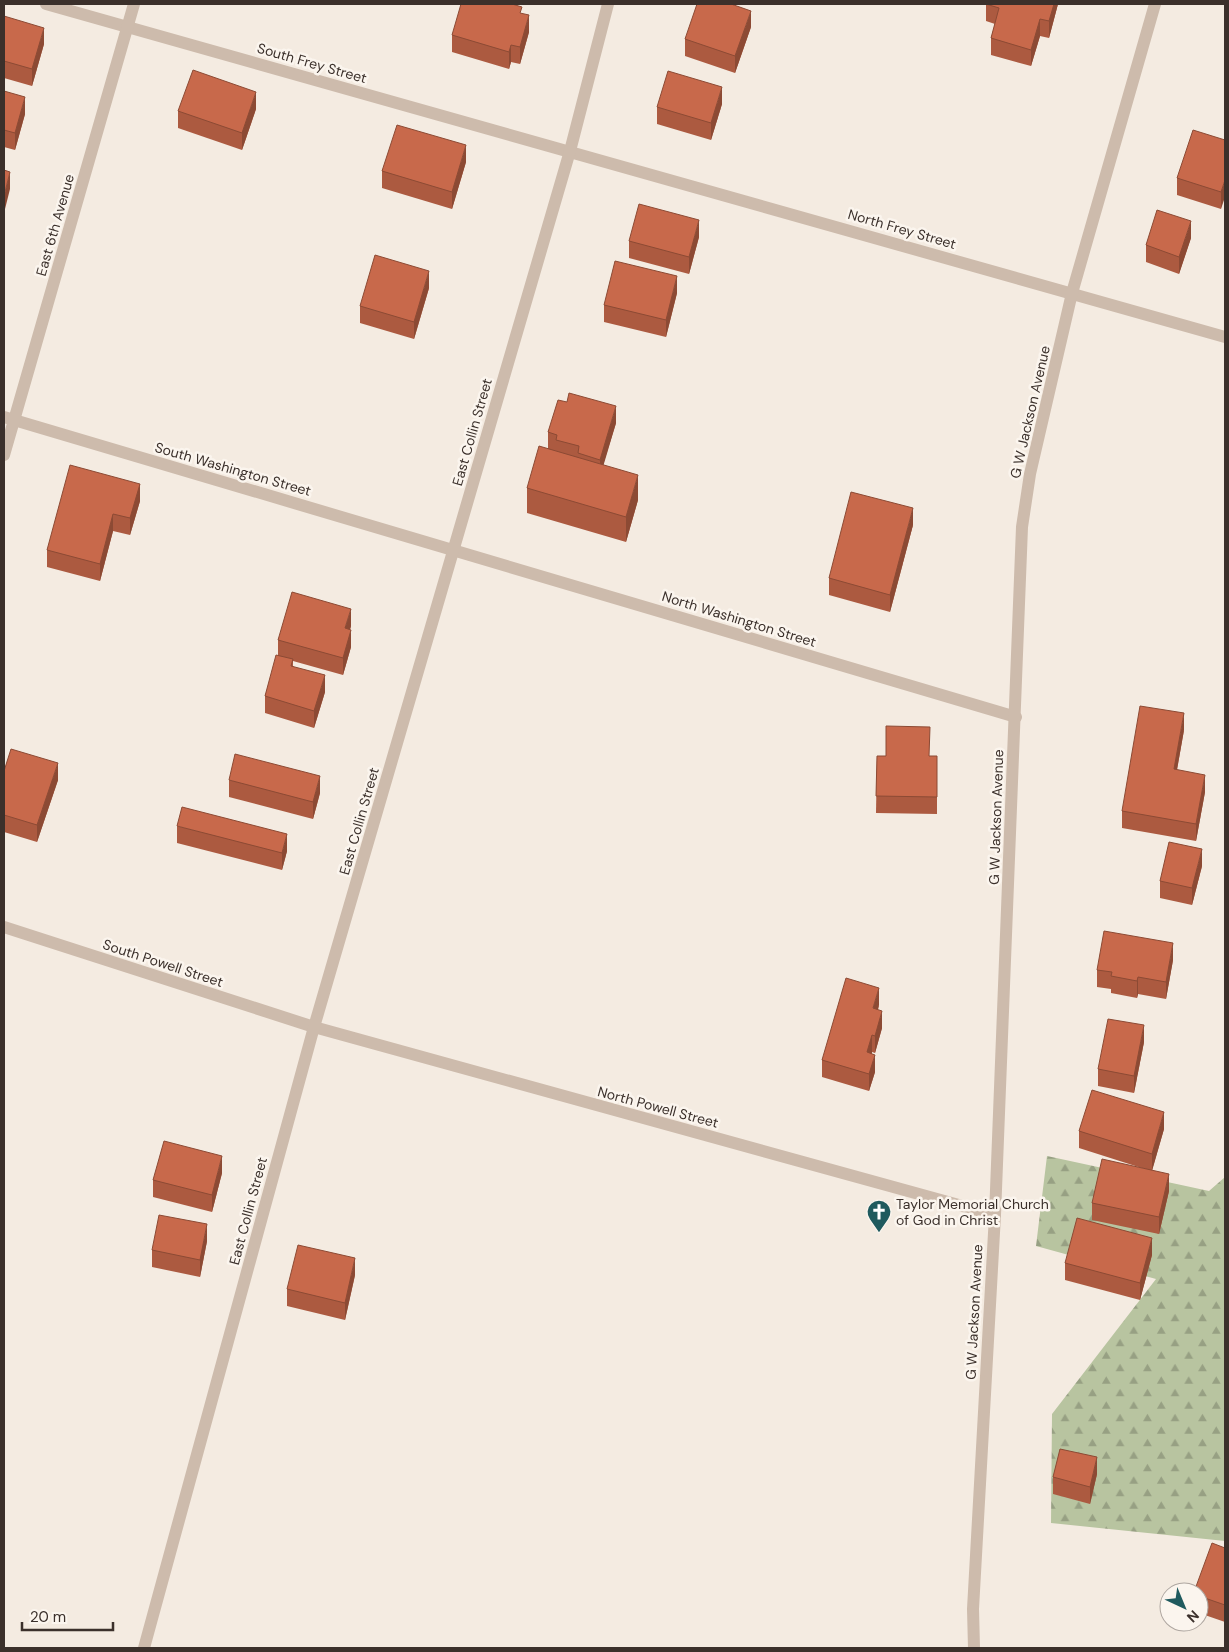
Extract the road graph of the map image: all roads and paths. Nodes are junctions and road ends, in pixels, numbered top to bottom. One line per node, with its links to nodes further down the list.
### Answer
1 (46, 4): 5 (street, South Frey Street)
2 (134, 4): 5 (street, East 6th Avenue)
3 (608, 4): 6 (street, East Collin Street)
4 (1154, 4): 7 (street, G W Jackson Avenue)
5 (128, 28): 6 (street, South Frey Street); 9 (street, East 6th Avenue)
6 (570, 151): 7 (street, North Frey Street); 11 (street, East Collin Street)
7 (1072, 293): 8 (street, North Frey Street); 12 (street, G W Jackson Avenue)
8 (1225, 337)
9 (9, 418): 10 (street, East 6th Avenue); 11 (street, South Washington Street)
10 (4, 455)
11 (454, 550): 12 (street, North Washington Street); 14 (street, East Collin Street)
12 (1016, 717): 15 (street, G W Jackson Avenue)
13 (4, 927): 14 (street, South Powell Street)
14 (314, 1027): 15 (street, North Powell Street); 16 (street, East Collin Street)
15 (995, 1215): 17 (street, G W Jackson Avenue)
16 (144, 1648)
17 (974, 1648)

